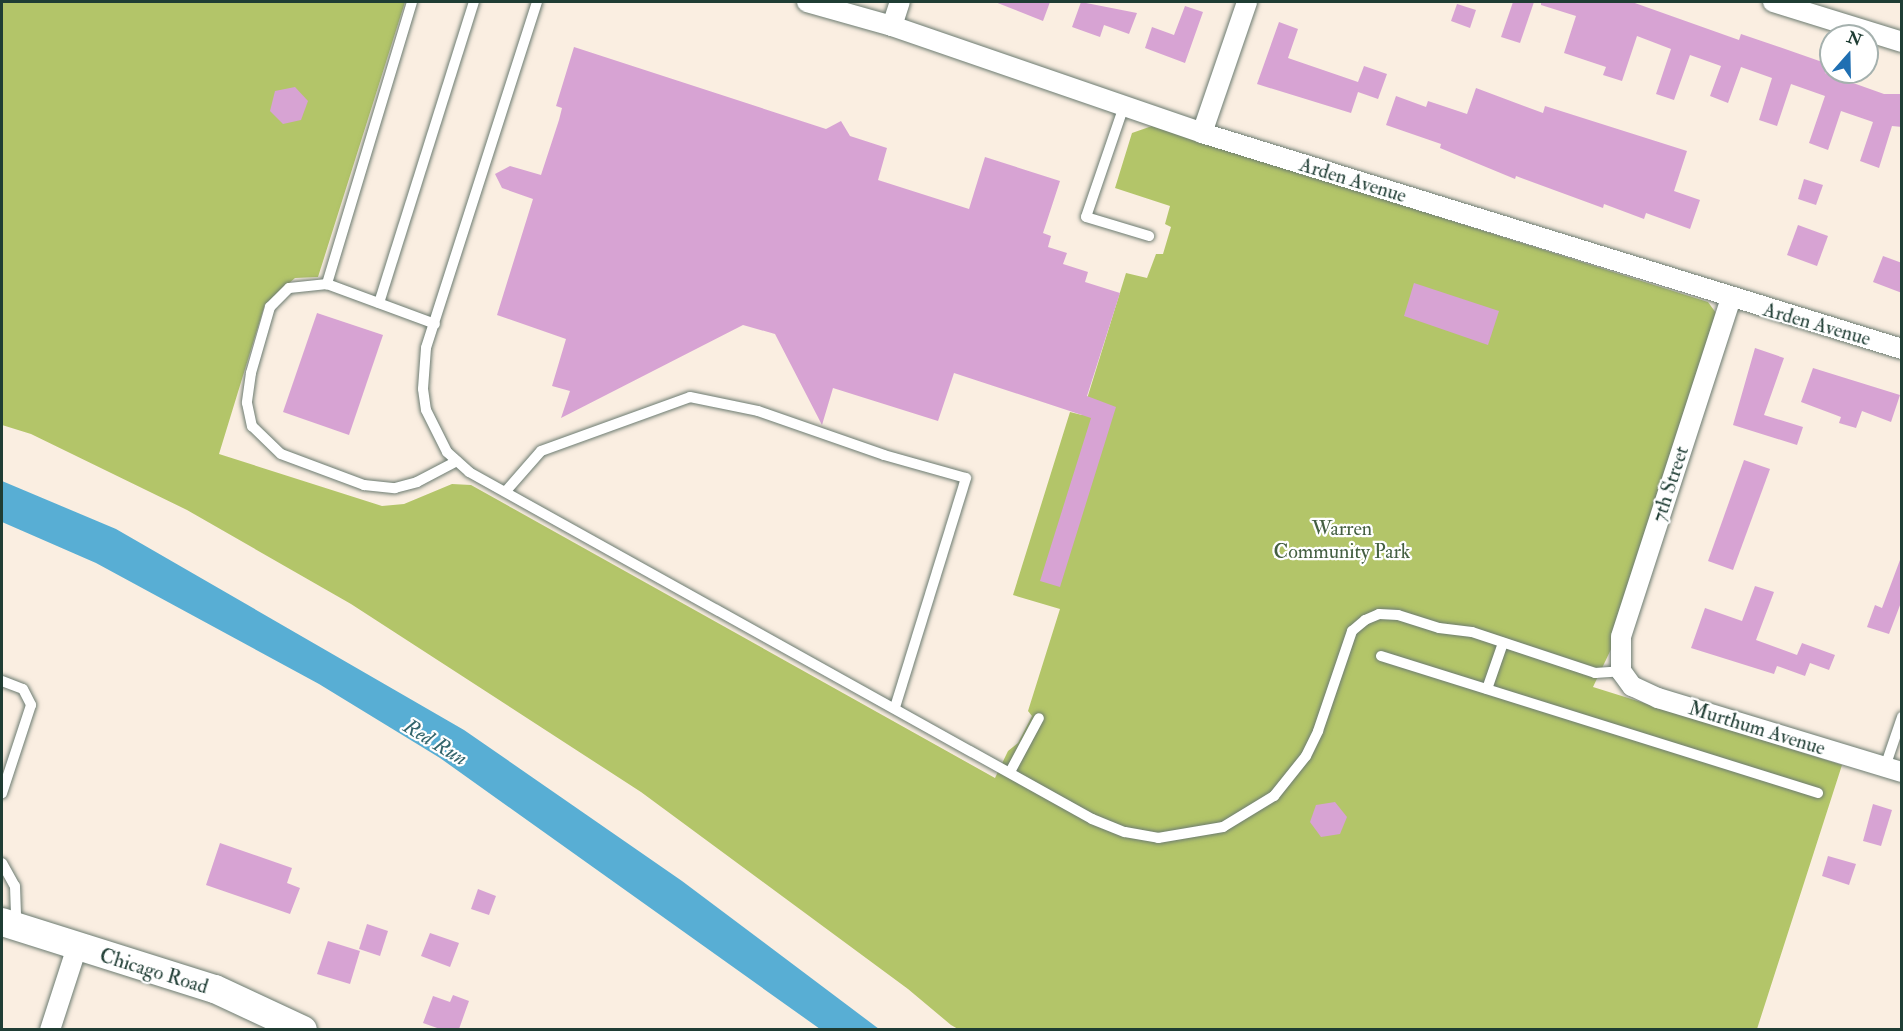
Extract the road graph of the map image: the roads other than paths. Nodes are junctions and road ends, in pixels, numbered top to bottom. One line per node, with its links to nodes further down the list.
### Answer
1 (412, 2): 13 (lane)
2 (474, 2): 15 (lane)
3 (534, 2): 16 (lane)
4 (807, 2): 8 (street, Arden Avenue)
5 (900, 2): 8 (street)
6 (1247, 2): 11 (street)
7 (1773, 2): 9 (street)
8 (892, 26): 10 (street, Arden Avenue)
9 (1902, 42)
10 (1124, 106): 11 (street, Arden Avenue); 12 (lane)
11 (1203, 133): 14 (street, Arden Avenue)
12 (1149, 236)
13 (327, 284): 15 (lane); 18 (lane)
14 (1731, 298): 17 (street, Arden Avenue); 22 (street, 7th Street)
15 (379, 303): 16 (lane)
16 (435, 324): 18 (lane)
17 (1902, 349)
18 (457, 460): 19 (lane)
19 (506, 491): 25 (lane); 25 (lane)
20 (1503, 643): 22 (lane); 24 (lane); 29 (lane)
21 (1381, 656): 24 (lane)
22 (1621, 671): 28 (street, Murthum Avenue)
23 (2, 681): 30 (lane)
24 (1487, 689): 31 (lane)
25 (894, 708): 29 (lane)
26 (1902, 717): 28 (lane)
27 (1039, 718): 29 (lane)
28 (1893, 769)
29 (1010, 772)
30 (2, 793)
31 (1818, 793)
32 (2, 863): 33 (lane)
33 (9, 925): 34 (street, Chicago Road)
34 (77, 947): 35 (street); 36 (street, Chicago Road)
35 (50, 1029)
36 (303, 1029)

